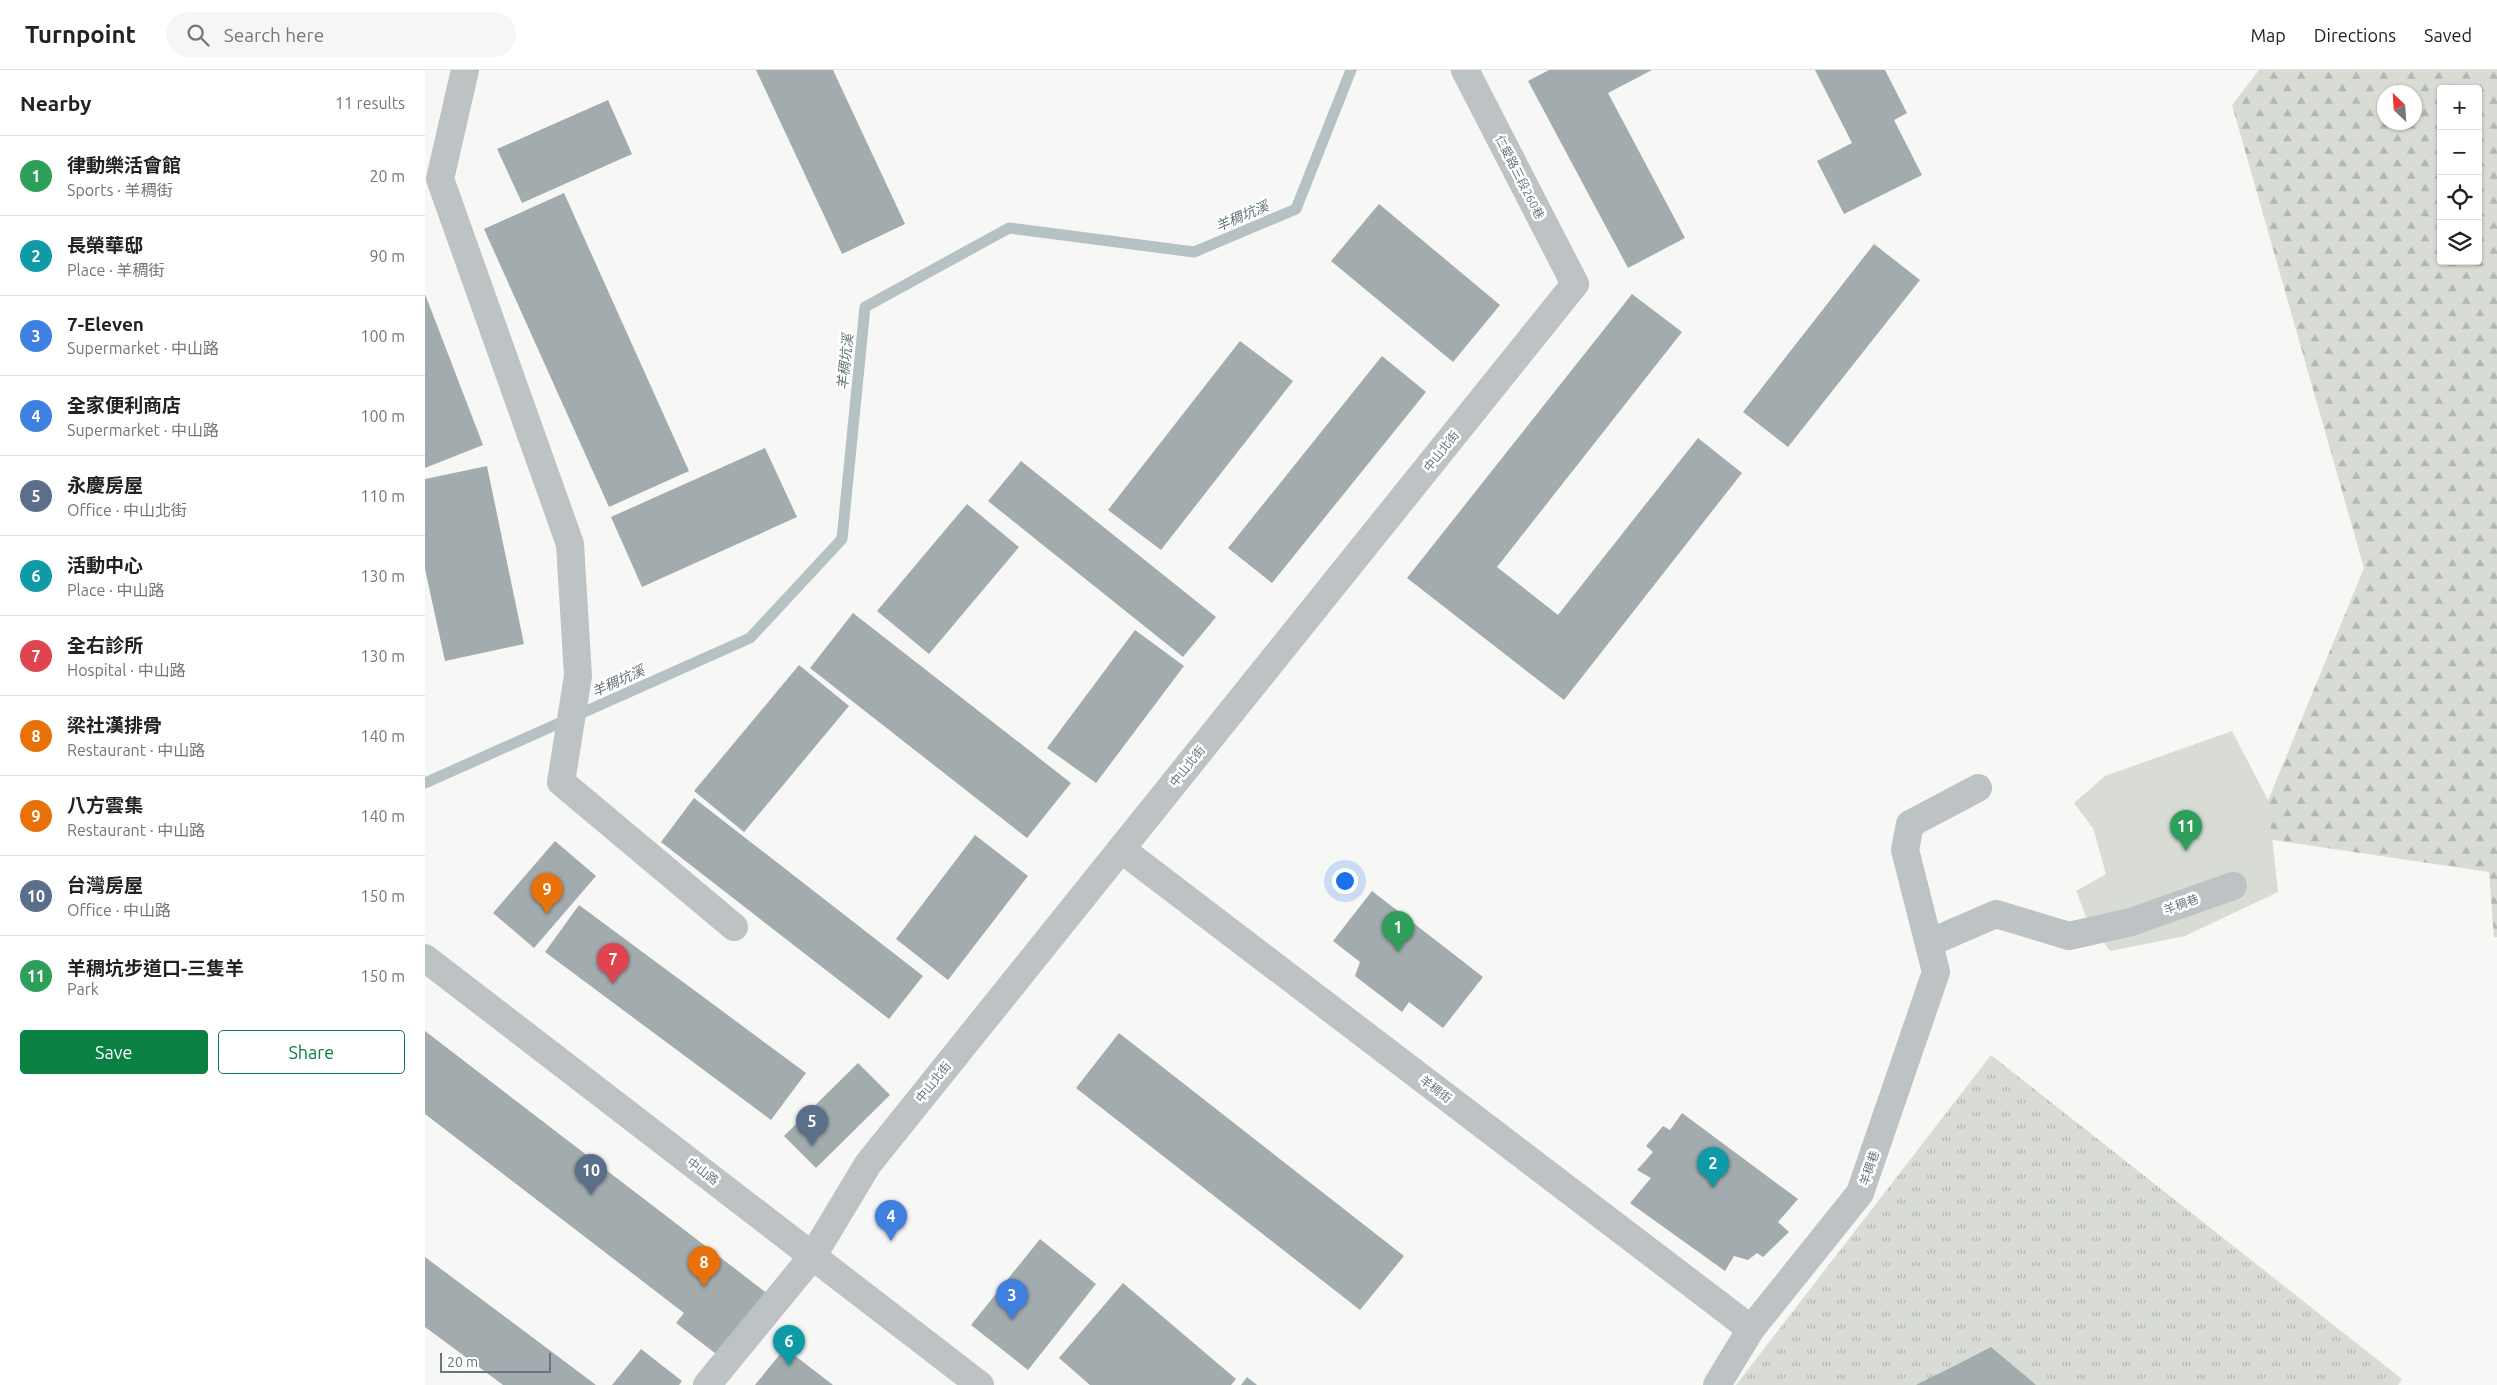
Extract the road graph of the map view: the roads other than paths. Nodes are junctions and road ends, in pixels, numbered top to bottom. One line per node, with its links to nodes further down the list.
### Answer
1 (465, 70): 7 (street)
2 (1465, 70): 3 (street, 仁愛路三段260巷)
3 (1575, 284): 5 (street, 中山北街)
4 (1978, 788): 8 (street, 羊稠巷)
5 (1121, 849): 10 (street, 中山北街); 11 (street, 羊稠街)
6 (2233, 886): 8 (street, 羊稠巷)
7 (735, 927)
8 (1929, 943): 11 (street, 羊稠巷)
9 (425, 958): 10 (street, 中山路)
10 (812, 1257): 12 (street, 中山北街); 13 (street, 中山路)
11 (1751, 1329): 14 (street, 羊稠巷)
12 (707, 1385)
13 (980, 1385)
14 (1717, 1385)

